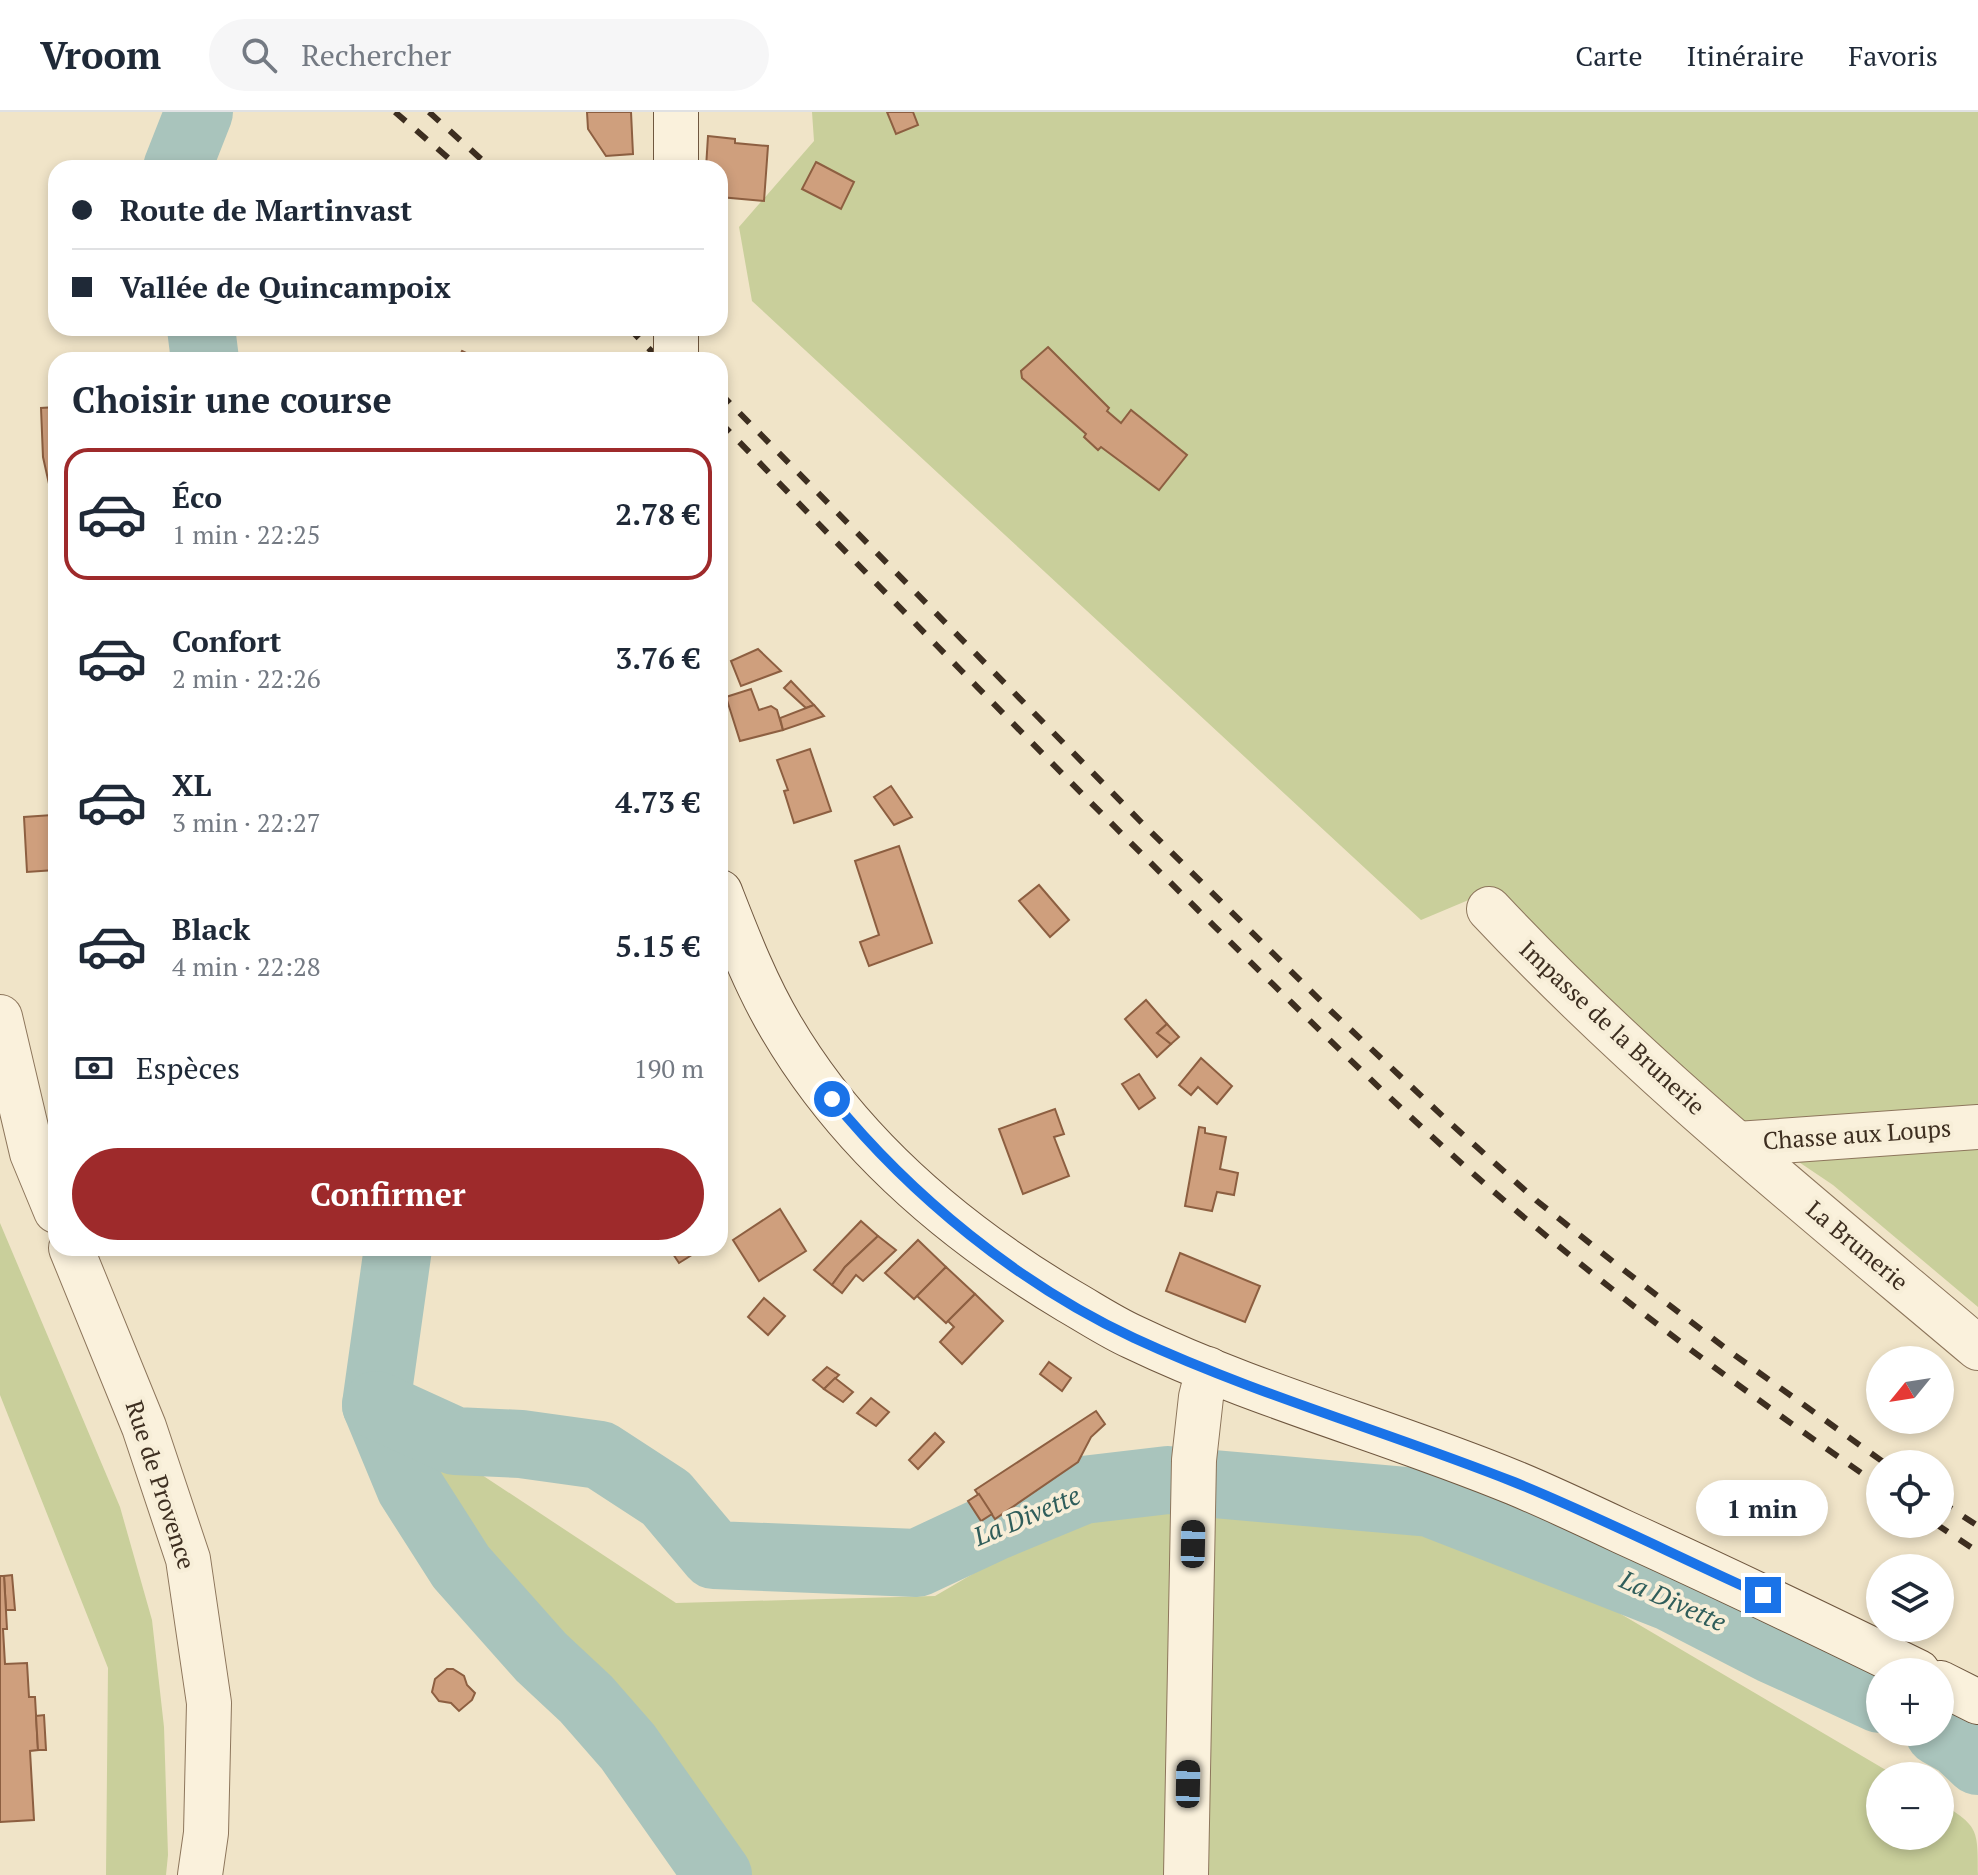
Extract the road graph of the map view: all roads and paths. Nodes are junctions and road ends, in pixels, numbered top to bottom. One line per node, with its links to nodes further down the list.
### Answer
1 (676, 112): 2 (street)
2 (676, 160)
3 (1489, 909): 7 (street, Impasse de la Brunerie)
4 (728, 912): 11 (street)
5 (0, 1017): 8 (street)
6 (1978, 1127): 7 (street, Chasse aux Loups)
7 (1737, 1144): 10 (street, La Brunerie)
8 (48, 1192)
9 (74, 1256): 15 (street, Rue de Provence)
10 (1978, 1348)
11 (1208, 1369): 12 (street); 16 (street)
12 (1890, 1658)
13 (1954, 1690): 14 (street)
14 (1978, 1702)
15 (200, 1875)
16 (1186, 1875)

